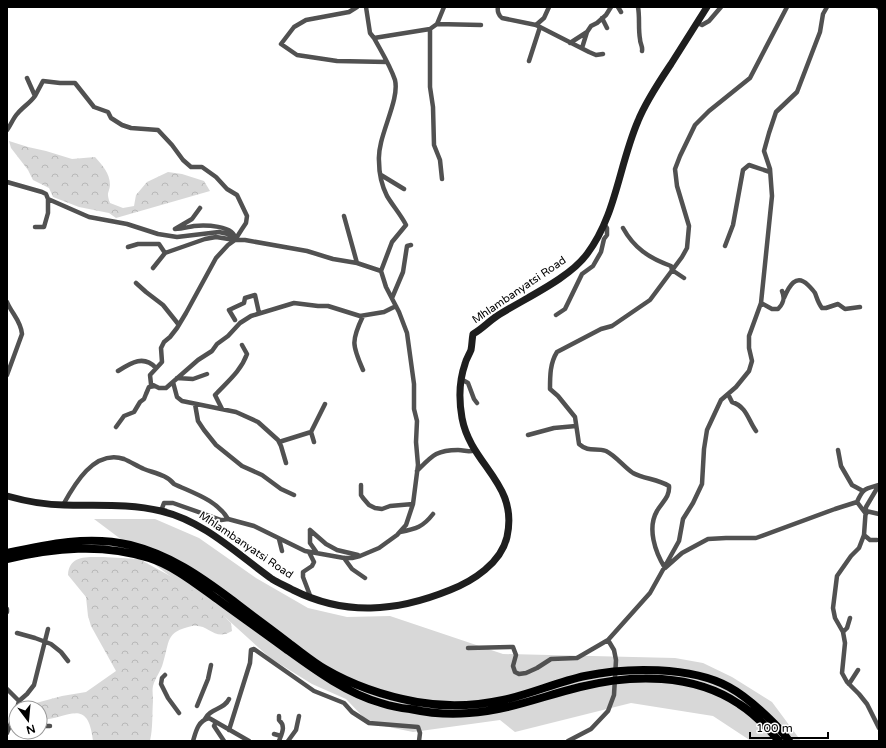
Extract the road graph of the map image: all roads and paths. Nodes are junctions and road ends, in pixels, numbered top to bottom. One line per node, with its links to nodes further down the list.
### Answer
1 (357, 7): 28 (street)
2 (366, 7): 22 (street)
3 (444, 7): 16 (street)
4 (498, 7): 18 (street)
5 (550, 7): 18 (street)
6 (612, 7): 14 (street)
7 (618, 7): 13 (street)
8 (638, 7): 25 (street)
9 (707, 7): 15 (main road, Mhlambanyatsi Road)
10 (721, 7): 15 (street)
11 (787, 7): 50 (street)
12 (827, 7): 32 (street)
13 (621, 12)
14 (602, 18): 19 (street); 21 (street)
15 (697, 23): 40 (main road, Mhlambanyatsi Road)
16 (438, 24): 17 (street); 20 (street)
17 (481, 25)
18 (538, 26): 23 (street); 27 (street)
19 (607, 28)
20 (430, 29): 22 (street); 34 (street)
21 (587, 32): 23 (street); 24 (street)
22 (374, 38): 28 (street)
23 (570, 43): 24 (street)
24 (582, 48): 26 (street)
25 (642, 51)
26 (603, 54)
27 (530, 61)
28 (387, 62): 33 (street)
29 (27, 78): 30 (street)
30 (35, 96): 31 (street); 43 (street)
31 (7, 130)
32 (770, 172): 45 (street); 58 (street)
33 (381, 175): 36 (street); 51 (street)
34 (442, 179)
35 (7, 182): 37 (street)
36 (404, 190)
37 (48, 200): 41 (street); 43 (street)
38 (200, 208): 43 (street)
39 (344, 216): 48 (street)
40 (604, 224): 62 (street); 72 (main road, Mhlambanyatsi Road)
41 (35, 227)
42 (623, 228): 50 (street)
43 (235, 240): 47 (street); 48 (street); 65 (street)
44 (411, 245): 55 (street)
45 (725, 246)
46 (128, 247): 47 (street)
47 (165, 253): 49 (street)
48 (357, 263): 51 (street)
49 (153, 268)
50 (672, 270): 52 (street); 80 (street)
51 (381, 271): 55 (street)
52 (684, 278)
53 (136, 283): 65 (street)
54 (782, 291): 56 (street)
55 (392, 298): 59 (street)
56 (784, 298): 58 (street); 60 (street)
57 (7, 302): 71 (street)
58 (761, 303): 75 (street)
59 (396, 306): 63 (street); 90 (street)
60 (860, 307)
61 (259, 314): 63 (street); 64 (street); 73 (street)
62 (556, 315)
63 (363, 316): 68 (street)
64 (235, 320)
65 (179, 324): 67 (street)
66 (242, 346): 79 (street)
67 (156, 368): 69 (street); 74 (street)
68 (363, 370)
69 (118, 371)
70 (207, 374): 73 (street)
71 (7, 375)
72 (461, 379): 76 (street); 87 (main road, Mhlambanyatsi Road)
73 (175, 380): 74 (street); 77 (street)
74 (155, 386): 81 (street)
75 (728, 394): 82 (street); 116 (street)
76 (477, 403)
77 (195, 404): 79 (street); 95 (street)
78 (325, 404): 83 (street)
79 (222, 409): 85 (street)
80 (576, 426): 84 (street); 116 (street)
81 (116, 427)
82 (756, 431)
83 (311, 432): 85 (street); 86 (street)
84 (528, 435)
85 (279, 442): 89 (street)
86 (314, 442)
87 (474, 450): 90 (street); 118 (main road, Mhlambanyatsi Road)
88 (838, 450): 92 (street)
89 (286, 463)
90 (417, 471): 98 (street)
91 (360, 485): 98 (street)
92 (852, 485): 94 (street); 97 (street)
93 (879, 485): 94 (street); 101 (street)
94 (863, 491): 97 (street)
95 (294, 495)
96 (7, 496): 99 (main road, Mhlambanyatsi Road)
97 (858, 500): 101 (street); 116 (street)
98 (413, 504): 105 (street)
99 (63, 505): 100 (main road, Mhlambanyatsi Road); 104 (street)
100 (161, 511): 104 (street); 118 (main road, Mhlambanyatsi Road)
101 (866, 513): 103 (street); 106 (street)
102 (433, 514): 105 (street)
103 (879, 514)
104 (228, 519): 107 (street)
105 (400, 532): 113 (street)
106 (864, 535): 108 (street); 123 (street)
107 (279, 539): 109 (street); 110 (street)
108 (877, 540)
109 (282, 551)
110 (309, 552): 112 (street); 118 (street)
111 (7, 553): 132 (highway)
112 (317, 553): 113 (street); 114 (street)
113 (360, 556): 114 (street)
114 (344, 558): 117 (street)
115 (7, 559): 132 (highway)
116 (665, 568): 125 (street)
117 (365, 578)
118 (312, 598)
119 (7, 609): 120 (street)
120 (7, 612)
121 (850, 618): 123 (street)
122 (48, 629): 126 (street)
123 (843, 632): 133 (street)
124 (17, 633): 126 (street)
125 (608, 640): 127 (street); 153 (street)
126 (44, 642): 128 (street); 137 (street)
127 (468, 648)
128 (68, 661)
129 (211, 665): 138 (street)
130 (858, 670): 133 (street)
131 (165, 675): 139 (street)
132 (624, 675): 154 (highway); 155 (highway)
133 (849, 684): 144 (street)
134 (7, 689): 136 (street)
135 (229, 699): 142 (street)
136 (18, 700)
137 (20, 700)
138 (197, 706)
139 (179, 713)
140 (279, 716): 147 (street)
141 (298, 716): 151 (street)
142 (204, 719): 143 (street); 148 (street)
143 (216, 722): 145 (street); 149 (street)
144 (879, 728)
145 (229, 730): 150 (street); 152 (street)
146 (274, 734): 147 (street)
147 (280, 739)
148 (193, 741)
149 (224, 741)
150 (249, 741)
151 (288, 741)
152 (419, 741)
153 (568, 741)
154 (779, 741)
155 (789, 741)

